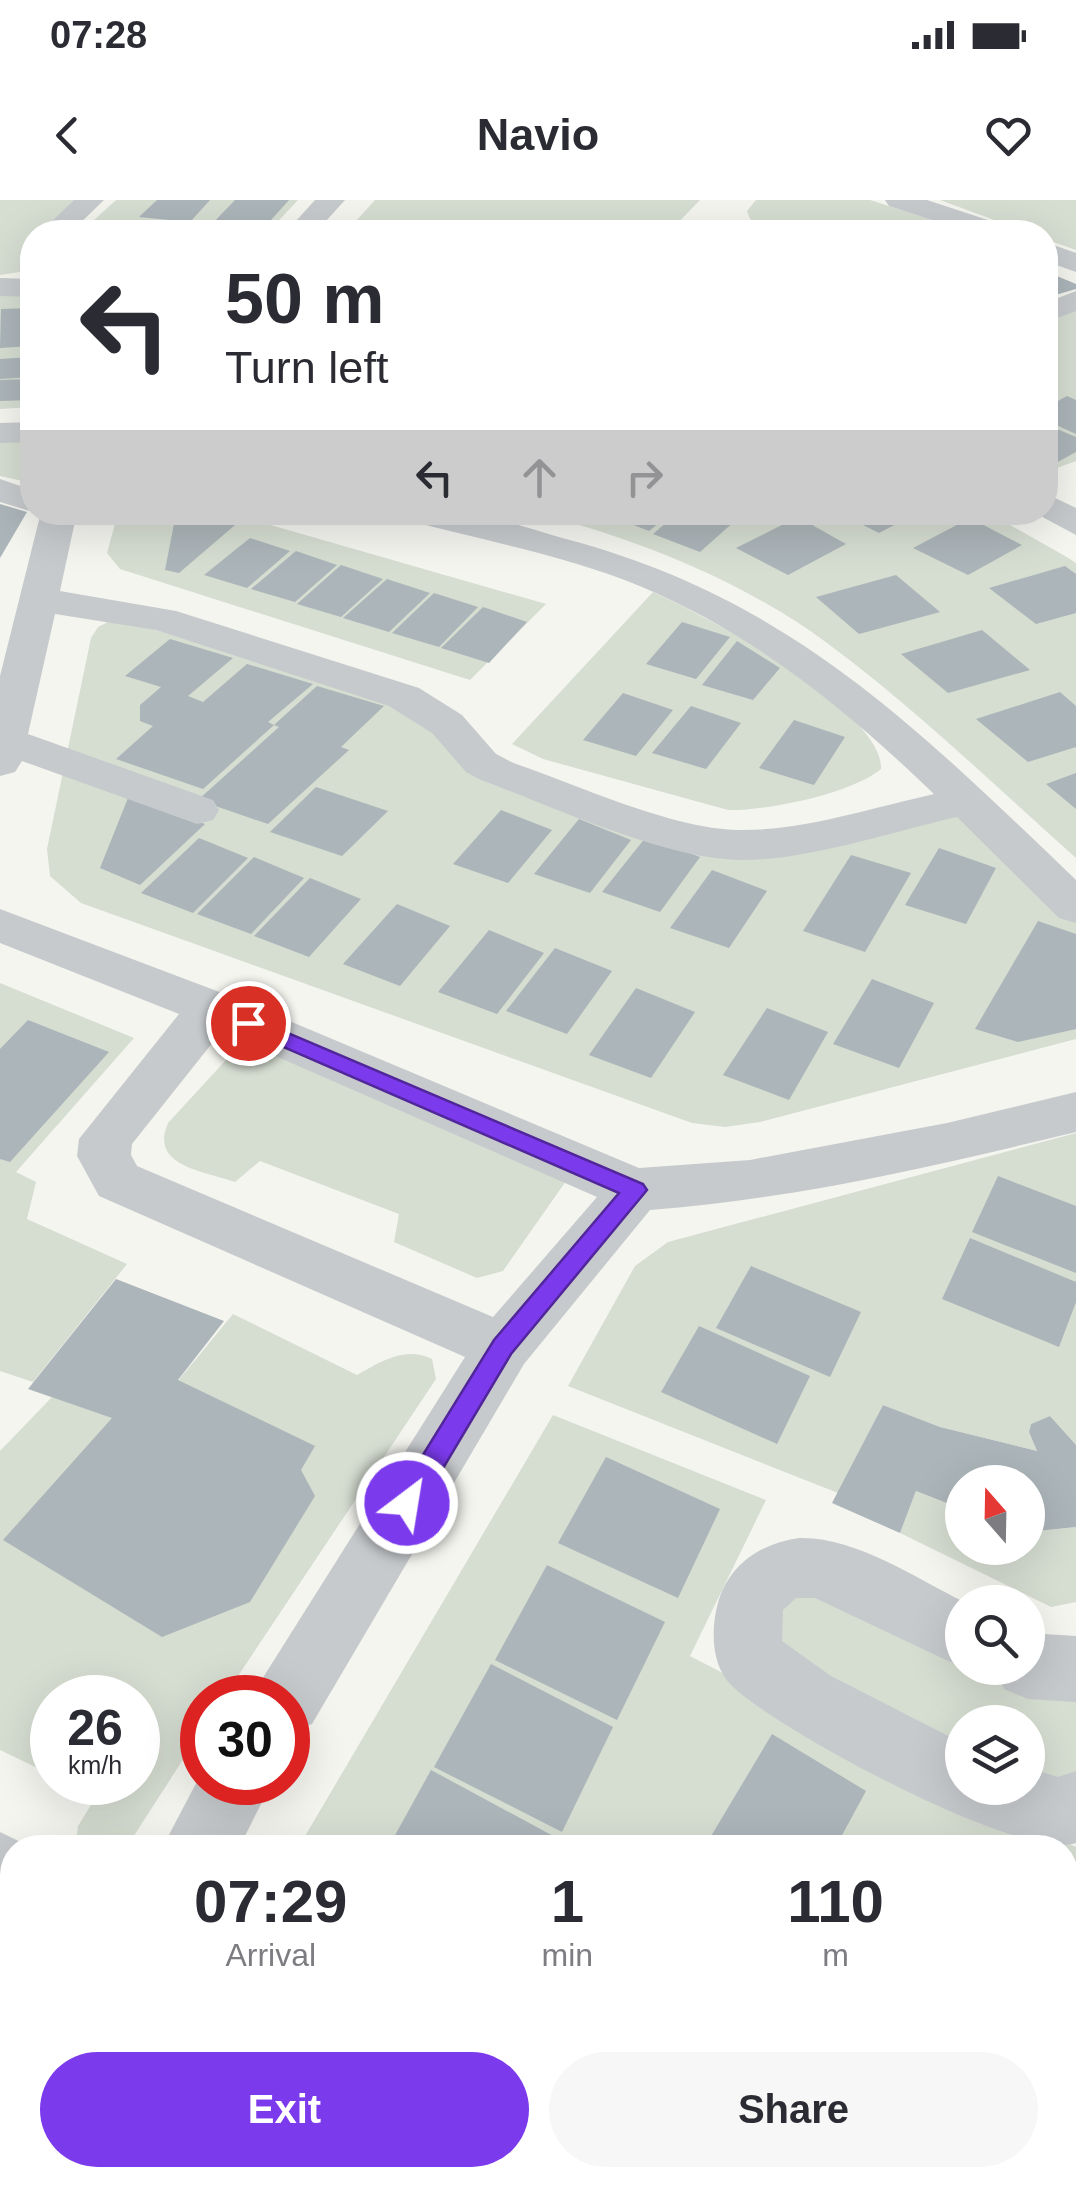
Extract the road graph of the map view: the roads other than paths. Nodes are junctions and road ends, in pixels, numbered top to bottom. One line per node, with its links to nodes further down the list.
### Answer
1 (90, 200): 4 (street)
2 (331, 200): 5 (street)
3 (899, 200): 6 (street)
4 (68, 220)
5 (312, 220)
6 (960, 220)
7 (56, 525): 9 (street)
8 (466, 525): 11 (street)
9 (40, 600): 10 (street); 11 (street)
10 (2, 752): 12 (street)
11 (966, 800): 13 (street)
12 (197, 810)
13 (1076, 907)
14 (0, 925): 15 (street)
15 (212, 1008): 17 (street); 18 (street)
16 (1076, 1112): 17 (street)
17 (635, 1190): 18 (street)
18 (503, 1347): 22 (street)
19 (945, 1628): 23 (street)
20 (1045, 1667): 21 (street)
21 (1076, 1669)
22 (303, 1675)
23 (945, 1771)
24 (223, 1805): 27 (street)
25 (1032, 1805): 26 (street)
26 (1076, 1807)
27 (206, 1835)

